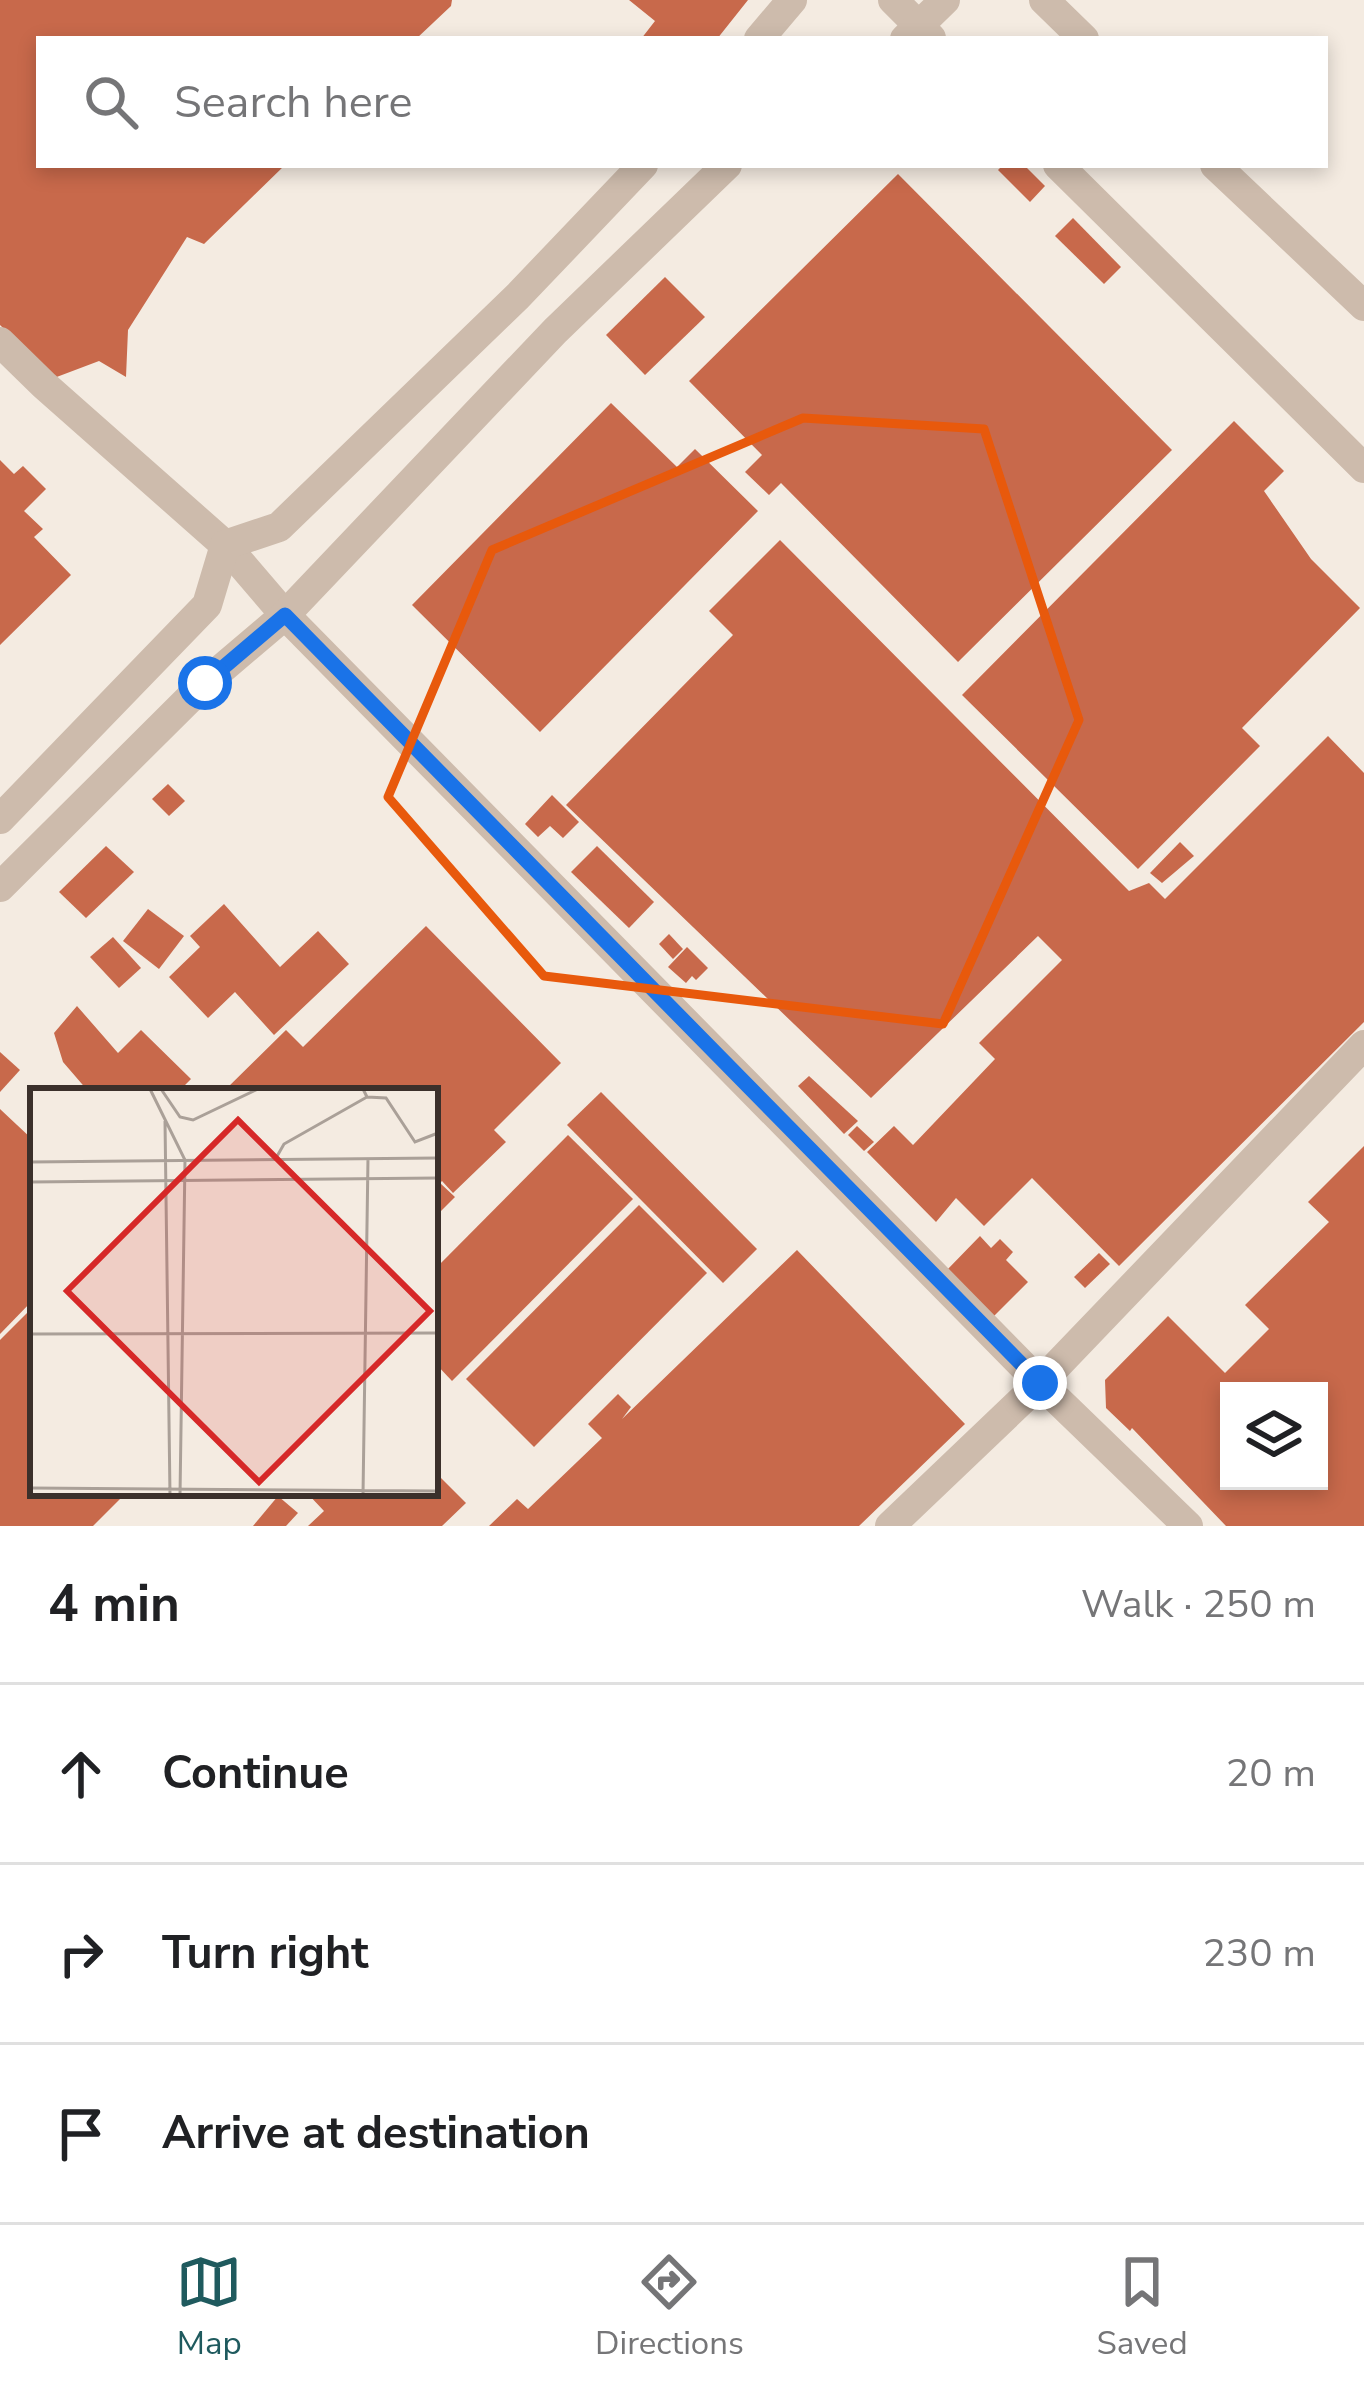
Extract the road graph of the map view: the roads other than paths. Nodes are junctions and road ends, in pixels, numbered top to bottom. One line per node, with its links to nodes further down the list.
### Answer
1 (792, 0): 6 (street)
2 (893, 0): 5 (street)
3 (945, 0): 5 (street)
4 (1044, 0): 7 (street)
5 (919, 35)
6 (762, 36)
7 (1081, 36)
8 (640, 168): 12 (street)
9 (724, 168): 14 (street)
10 (1061, 168): 16 (street)
11 (1218, 168): 13 (street)
12 (518, 296): 14 (street); 17 (street)
13 (1364, 305)
14 (555, 331): 18 (street)
15 (0, 342): 17 (street)
16 (1364, 468)
17 (225, 544): 18 (street); 19 (street)
18 (285, 615): 20 (street); 22 (street)
19 (0, 819)
20 (0, 887)
21 (1364, 1045): 22 (street)
22 (1040, 1383): 23 (street); 24 (street)
23 (890, 1526)
24 (1188, 1526)

